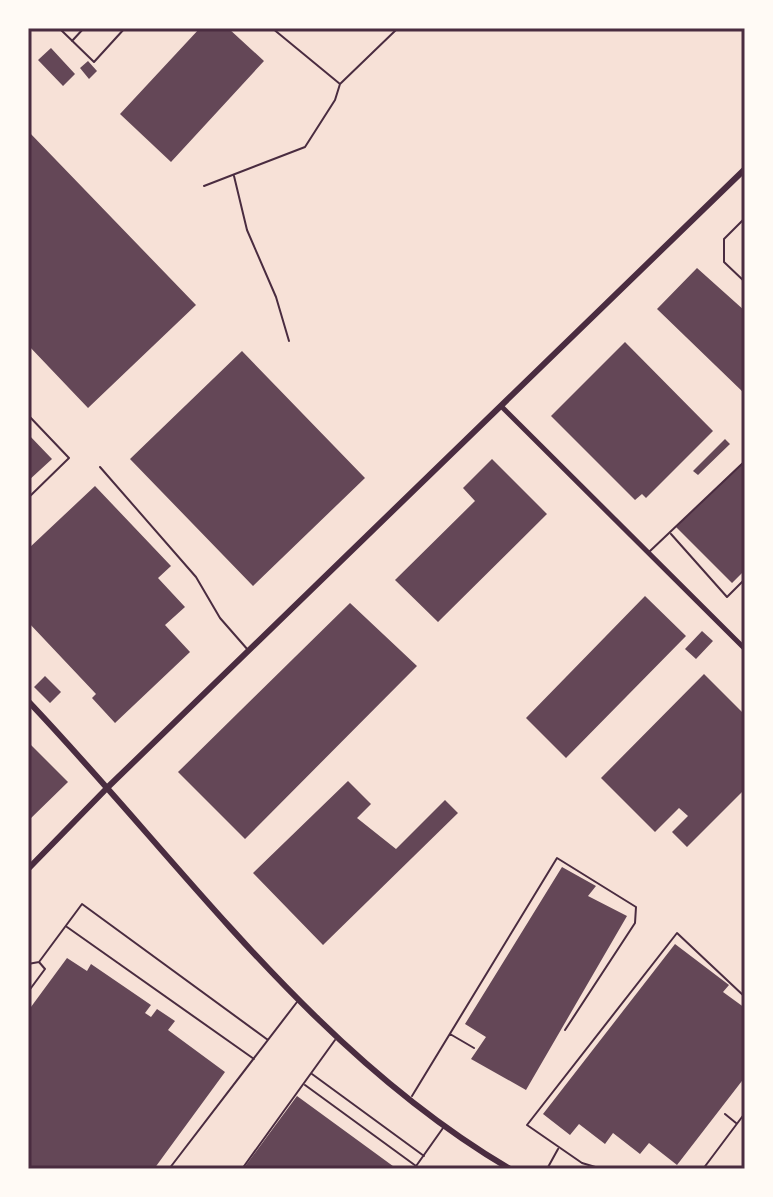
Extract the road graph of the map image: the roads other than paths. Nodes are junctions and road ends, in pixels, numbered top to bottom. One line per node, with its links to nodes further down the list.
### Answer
1 (59, 28): 6 (lane)
2 (84, 28): 6 (lane)
3 (125, 28): 6 (lane)
4 (272, 28): 7 (lane)
5 (398, 28): 7 (lane)
6 (72, 41)
7 (340, 84): 9 (lane)
8 (745, 169): 14 (street)
9 (234, 174): 10 (lane); 13 (lane)
10 (204, 186)
11 (745, 218): 12 (lane)
12 (745, 282)
13 (289, 341)
14 (501, 406): 20 (street); 23 (street)
15 (28, 415): 18 (lane)
16 (745, 461): 19 (lane)
17 (100, 467): 23 (lane)
18 (28, 498)
19 (670, 533): 20 (lane); 21 (lane)
20 (648, 553): 22 (street)
21 (745, 579)
22 (745, 649)
23 (248, 651): 25 (street)
24 (28, 701): 25 (street)
25 (109, 786): 26 (street); 32 (street)
26 (28, 869)
27 (66, 926): 28 (lane); 36 (lane); 38 (lane)
28 (39, 962): 29 (lane); 30 (lane)
29 (28, 964)
30 (28, 992)
31 (745, 997): 46 (lane)
32 (299, 1001): 35 (street); 36 (lane)
33 (565, 1030): 34 (lane)
34 (449, 1034): 37 (lane); 41 (lane)
35 (336, 1039): 39 (lane); 41 (street)
36 (268, 1040): 38 (lane)
37 (474, 1048)
38 (254, 1059): 49 (lane)
39 (311, 1074): 40 (lane); 47 (lane)
40 (304, 1084): 48 (lane); 50 (lane)
41 (409, 1100): 45 (street)
42 (745, 1113): 44 (lane)
43 (725, 1114): 44 (lane)
44 (737, 1124): 54 (lane)
45 (444, 1127): 47 (lane); 51 (street)
46 (559, 1147): 52 (lane); 53 (lane)
47 (424, 1156): 48 (lane)
48 (415, 1168)
49 (169, 1169)
50 (242, 1169)
51 (510, 1169)
52 (547, 1169)
53 (602, 1169)
54 (703, 1169)

